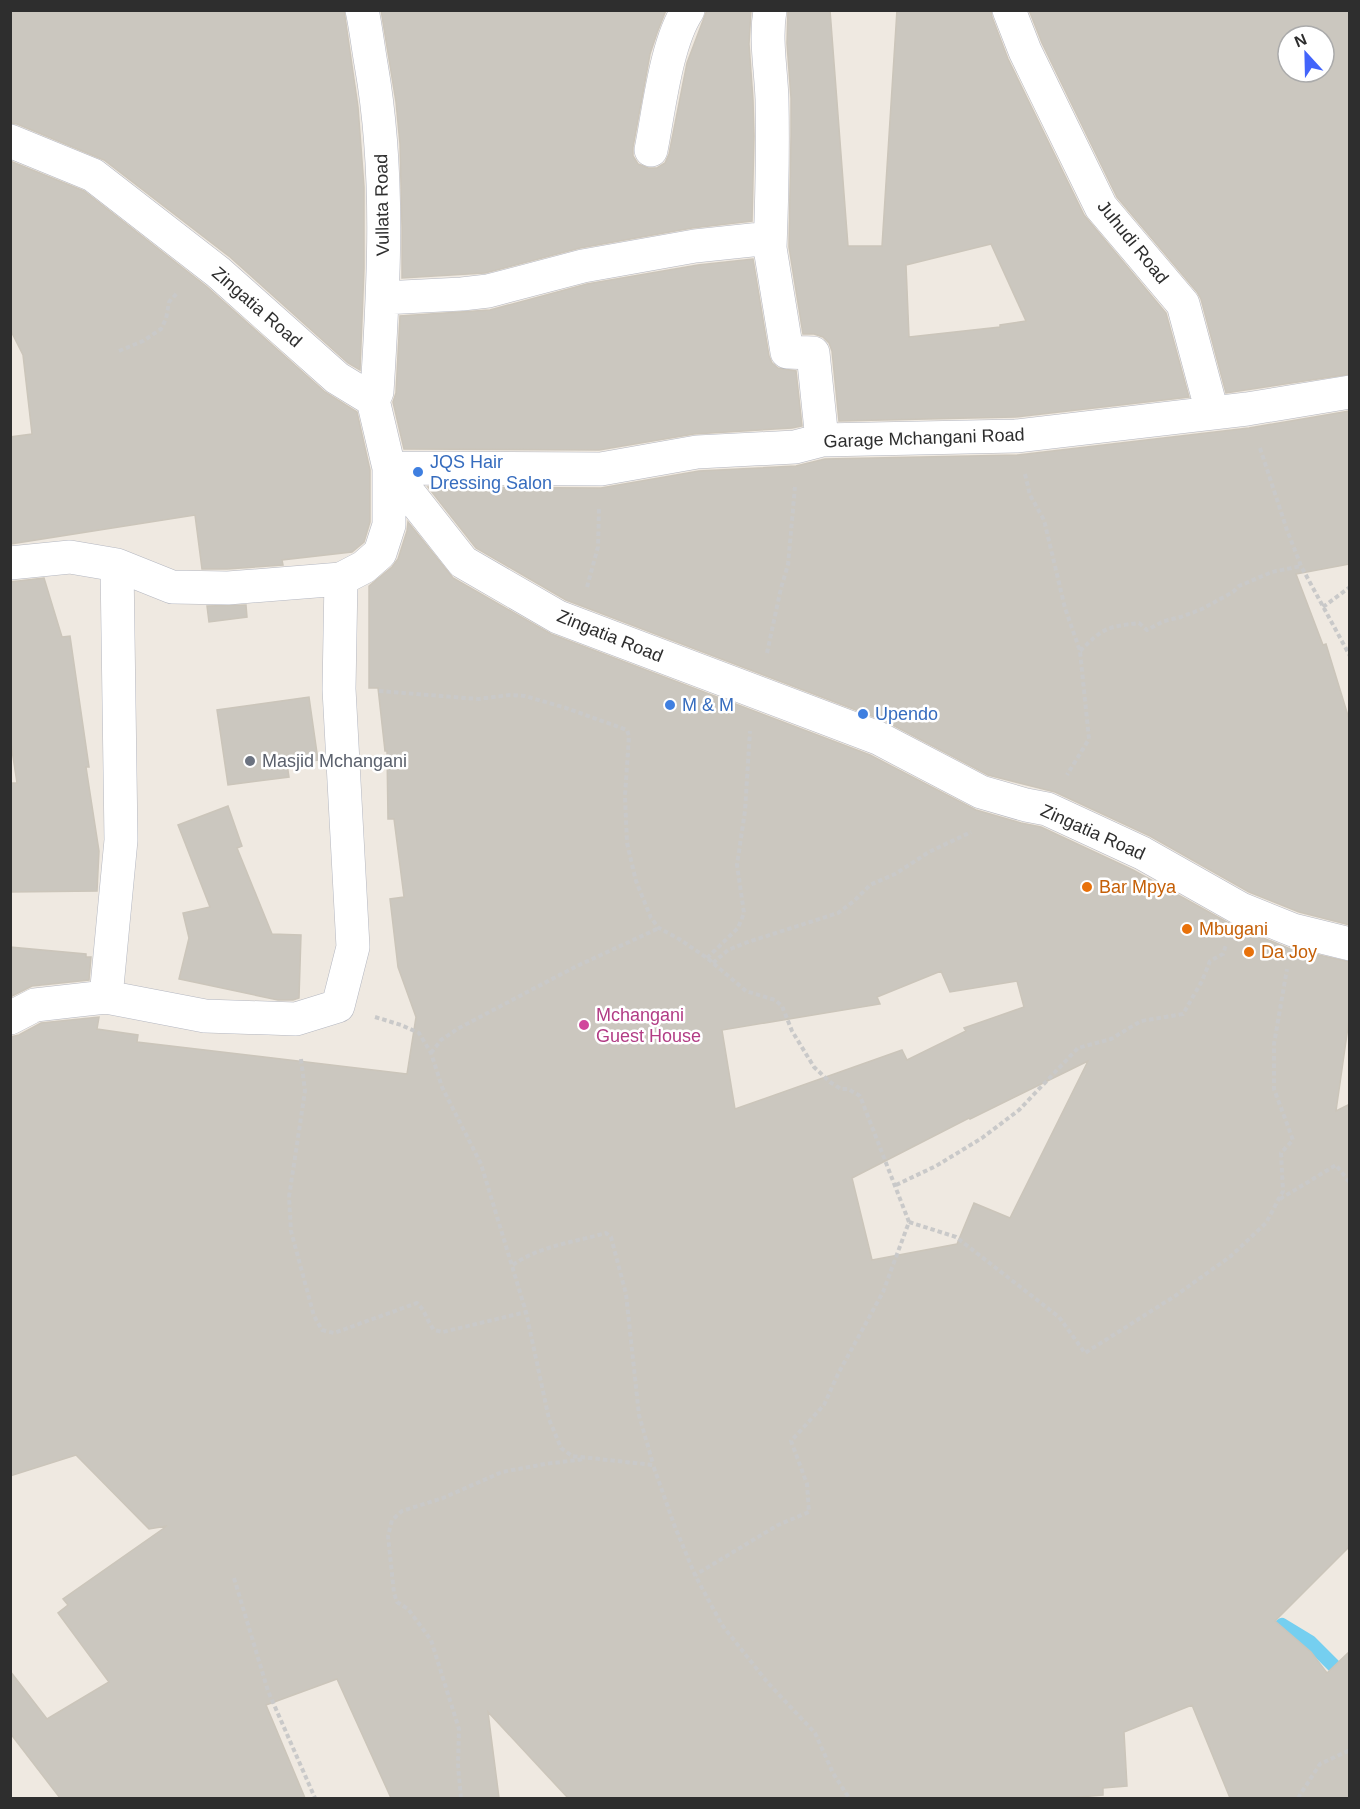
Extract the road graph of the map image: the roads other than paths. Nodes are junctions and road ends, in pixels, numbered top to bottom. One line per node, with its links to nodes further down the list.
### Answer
1 (688, 10): 6 (street)
2 (770, 10): 7 (street)
3 (1009, 10): 11 (street, Juhudi Road)
4 (365, 12): 8 (street, Vullata Road)
5 (10, 141): 10 (street, Zingatia Road)
6 (651, 150)
7 (771, 248): 8 (street); 12 (street)
8 (384, 297): 10 (street, Vullata Road)
9 (1350, 392): 11 (street, Garage Mchangani Road)
10 (373, 400): 13 (street, Zingatia Road)
11 (1212, 412): 12 (street, Garage Mchangani Road)
12 (808, 444): 13 (street, Garage Mchangani Road)
13 (389, 468): 16 (street); 17 (street, Zingatia Road)
14 (10, 563): 15 (street)
15 (117, 565): 16 (street); 18 (street)
16 (341, 579): 18 (street)
17 (1350, 944)
18 (106, 997): 19 (street)
19 (10, 1018)

